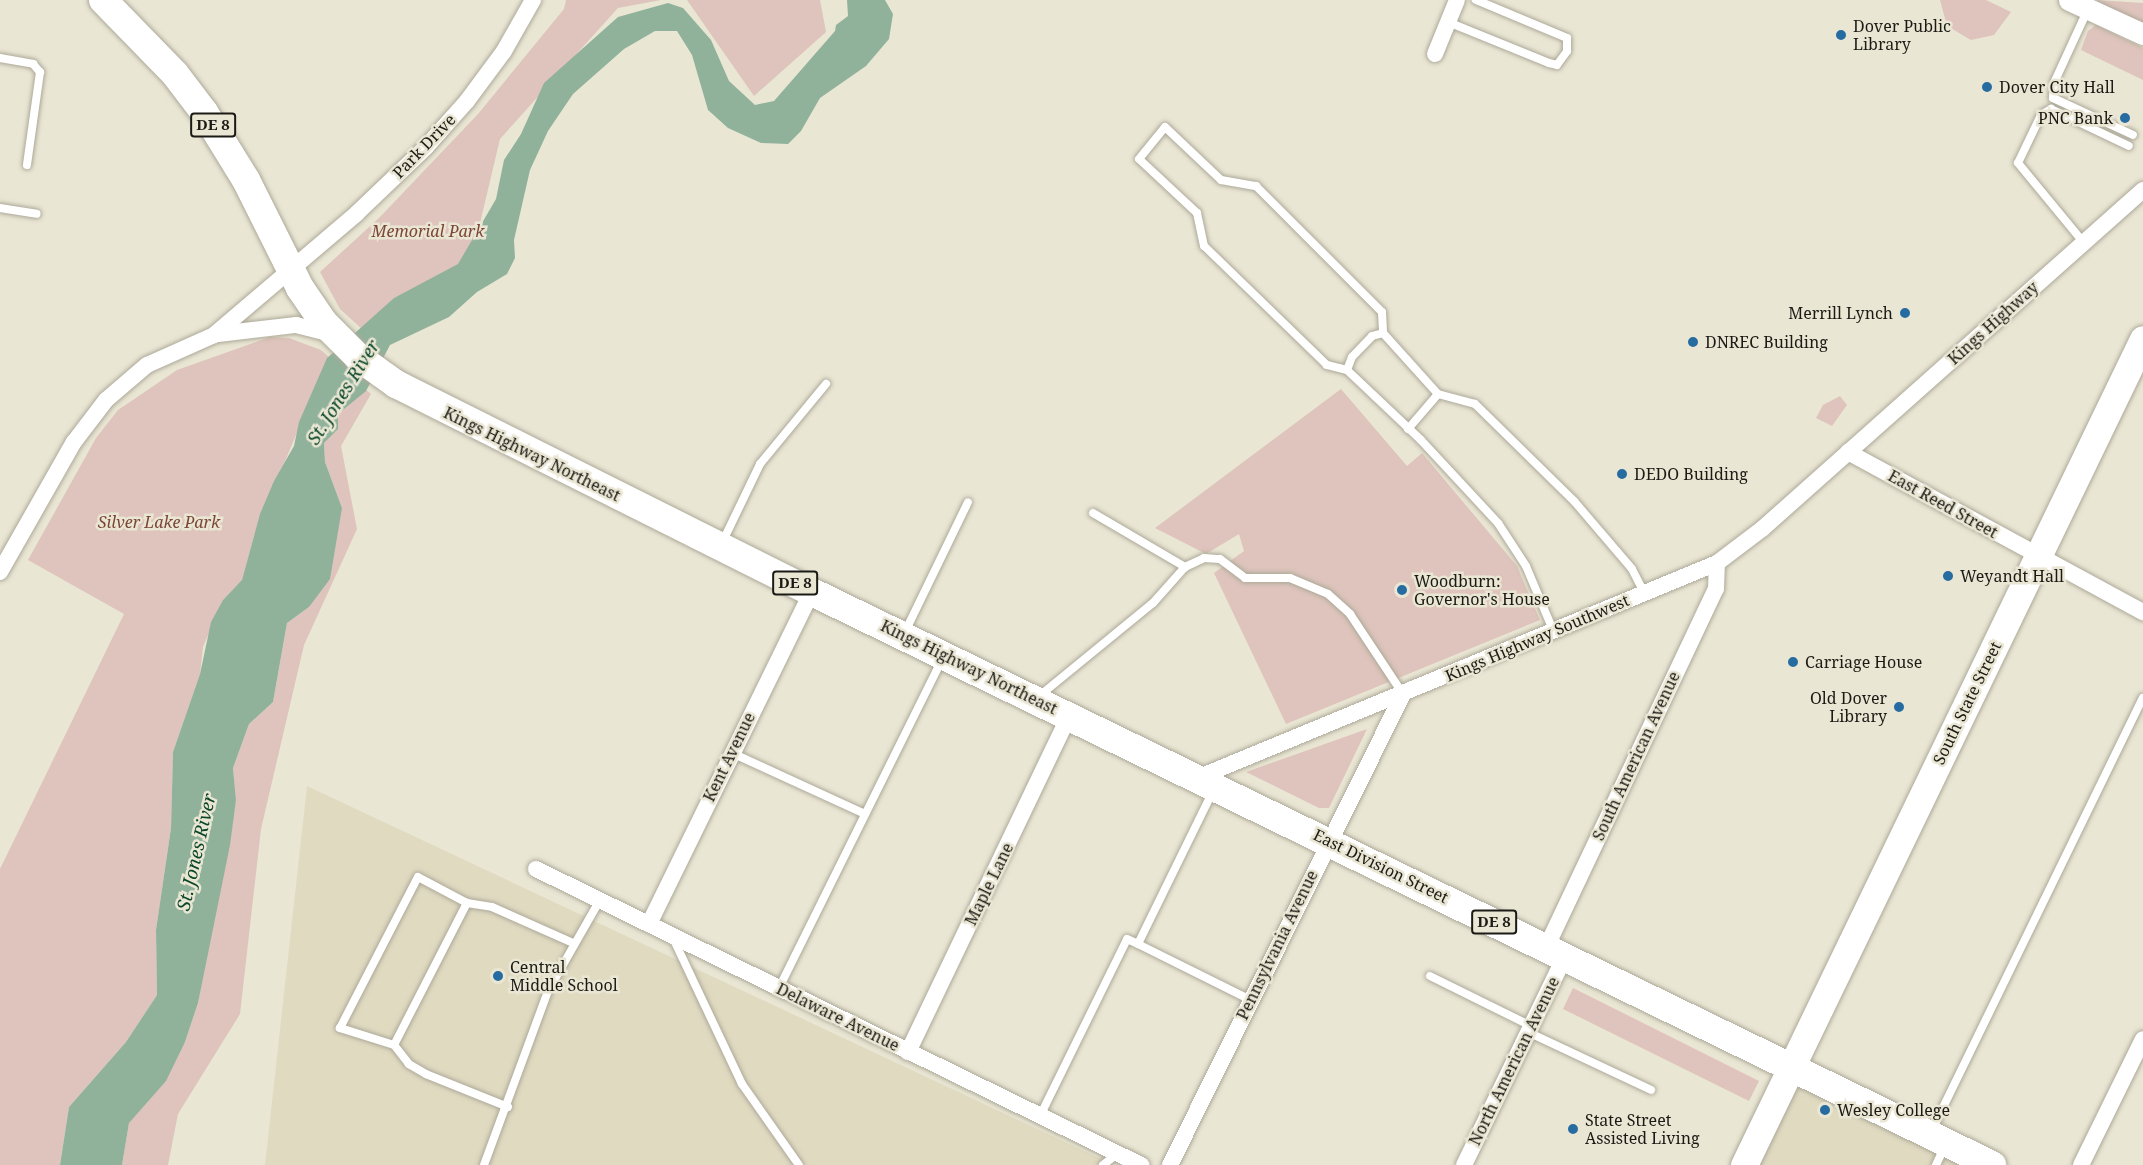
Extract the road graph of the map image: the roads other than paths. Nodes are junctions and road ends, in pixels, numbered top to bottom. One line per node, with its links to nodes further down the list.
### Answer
1 (533, 0): 17 (street, Park Drive)
2 (1457, 0): 6 (street)
3 (1476, 0): 6 (lane)
4 (112, 3): 17 (highway, DE 8)
5 (2079, 4): 7 (street); 10 (lane)
6 (1448, 22): 8 (street)
7 (2143, 34)
8 (1435, 54)
9 (0, 58): 12 (lane)
10 (2133, 135)
11 (2129, 146): 16 (lane)
12 (27, 165)
13 (2141, 192): 16 (street, Kings Highway)
14 (0, 208): 15 (lane)
15 (37, 214)
16 (2084, 243): 26 (street, Kings Highway)
17 (291, 271): 19 (highway, Kings Highway Northeast / DE 8); 20 (street)
18 (1383, 333): 22 (lane); 22 (lane); 24 (lane)
19 (333, 334): 20 (street); 29 (highway, Kings Highway Northeast / DE 8)
20 (214, 335): 33 (street)
21 (2143, 339): 30 (main road, South State Street)
22 (1347, 370): 25 (lane)
23 (826, 384): 29 (lane)
24 (1438, 394): 25 (lane); 35 (lane)
25 (1408, 429): 37 (lane)
26 (1848, 452): 30 (street, East Reed Street); 31 (street, Kings Highway Southwest)
27 (968, 502): 38 (lane)
28 (1093, 513): 32 (lane)
29 (721, 546): 34 (highway, Kings Highway Northeast / DE 8)
30 (2038, 556): 36 (street, East Reed Street); 63 (main road, South State Street)
31 (1717, 563): 35 (street, Kings Highway Southwest); 55 (street, South American Avenue)
32 (1185, 567): 40 (lane); 42 (lane)
33 (0, 573)
34 (812, 592): 38 (highway, Kings Highway Northeast / DE 8); 44 (street, Kent Avenue)
35 (1644, 593): 37 (street, Kings Highway Southwest)
36 (2143, 612)
37 (1553, 630): 40 (street, Kings Highway Southwest)
38 (903, 636): 39 (highway, Kings Highway Northeast / DE 8)
39 (944, 655): 42 (highway, Kings Highway Northeast / DE 8); 46 (lane)
40 (1403, 694): 45 (street, Kings Highway Southwest); 47 (street, Pennsylvania Avenue)
41 (2143, 698): 67 (lane)
42 (1035, 699): 43 (highway, Kings Highway Northeast / DE 8)
43 (1070, 716): 45 (highway, Kings Highway Northeast / DE 8); 62 (street, Maple Lane)
44 (731, 753): 46 (lane); 51 (street, Kent Avenue)
45 (1206, 782): 47 (highway, East Division Street / DE 8); 54 (lane)
46 (865, 814): 57 (lane)
47 (1328, 840): 55 (highway, East Division Street / DE 8); 58 (street, Pennsylvania Avenue)
48 (536, 869): 49 (street, Delaware Avenue)
49 (600, 900): 51 (street, Delaware Avenue); 53 (lane)
50 (467, 903): 53 (lane); 61 (lane); 61 (lane)
51 (649, 924): 52 (street, Delaware Avenue)
52 (671, 934): 57 (street, Delaware Avenue); 70 (lane)
53 (573, 943): 65 (lane)
54 (1138, 944): 58 (lane); 66 (lane)
55 (1555, 952): 59 (street, North American Avenue); 63 (highway, East Division Street / DE 8)
56 (1430, 976): 59 (lane)
57 (778, 988): 62 (street, Delaware Avenue)
58 (1251, 1000): 73 (street, Pennsylvania Avenue)
59 (1529, 1029): 64 (lane); 74 (street, North American Avenue)
60 (2143, 1039): 77 (street)
61 (394, 1045): 65 (lane)
62 (908, 1052): 66 (street, Delaware Avenue)
63 (1790, 1067): 67 (highway, DE 8); 75 (main road, South State Street)
64 (1651, 1090)
65 (508, 1107): 69 (lane)
66 (1040, 1116): 68 (street, Delaware Avenue)
67 (1937, 1147): 76 (highway, DE 8)
68 (1117, 1154): 71 (lane); 72 (street, Delaware Avenue)
69 (484, 1165)
70 (799, 1165)
71 (1103, 1165)
72 (1141, 1165)
73 (1170, 1165)
74 (1464, 1165)
75 (1744, 1165)
76 (1992, 1165)
77 (2081, 1165)

